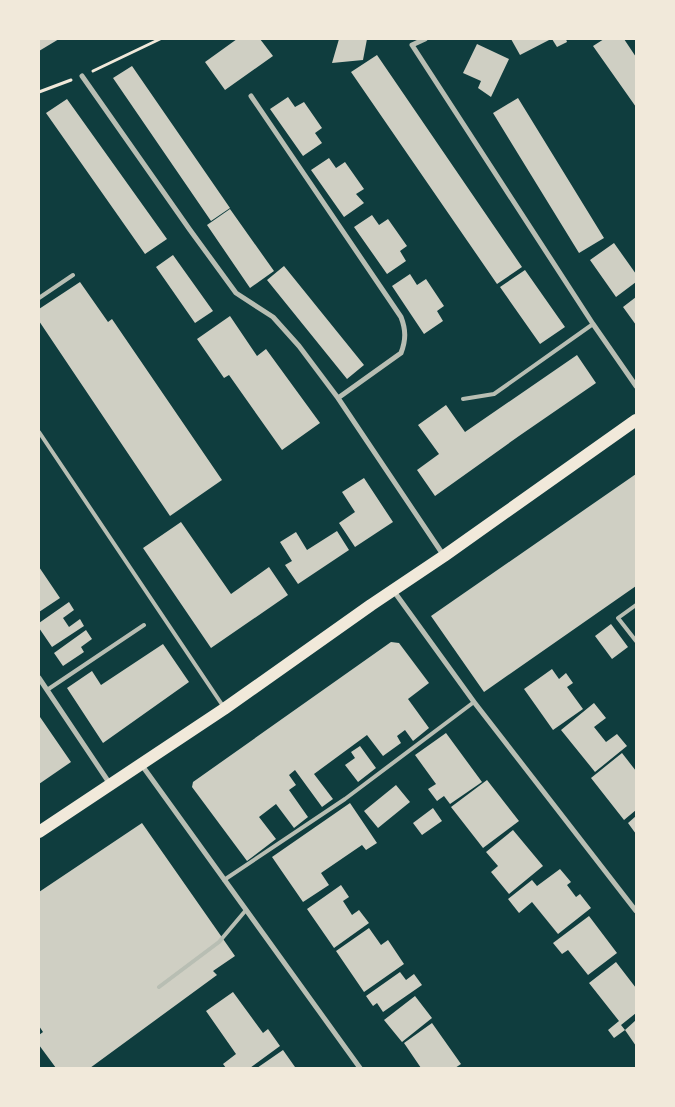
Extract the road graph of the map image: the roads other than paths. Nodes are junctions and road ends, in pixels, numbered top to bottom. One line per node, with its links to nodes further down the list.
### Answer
1 (425, 39): 6 (street)
2 (82, 76): 8 (street)
3 (251, 96): 8 (street)
4 (73, 275): 5 (lane)
5 (39, 298)
6 (593, 324): 7 (street); 9 (lane)
7 (636, 386)
8 (338, 398): 12 (street)
9 (463, 399)
10 (636, 420): 12 (main road)
11 (39, 432): 20 (lane)
12 (444, 556): 13 (main road)
13 (393, 590): 19 (street); 20 (main road)
14 (636, 605): 16 (lane)
15 (144, 625): 18 (lane)
16 (636, 641)
17 (39, 678): 18 (street)
18 (47, 690): 22 (street)
19 (474, 702): 24 (lane); 26 (street)
20 (224, 709): 21 (main road)
21 (140, 764): 22 (main road); 24 (street)
22 (110, 784): 23 (main road)
23 (39, 832)
24 (224, 880): 25 (street)
25 (246, 910): 27 (lane); 28 (street)
26 (636, 911)
27 (159, 986)
28 (360, 1068)

